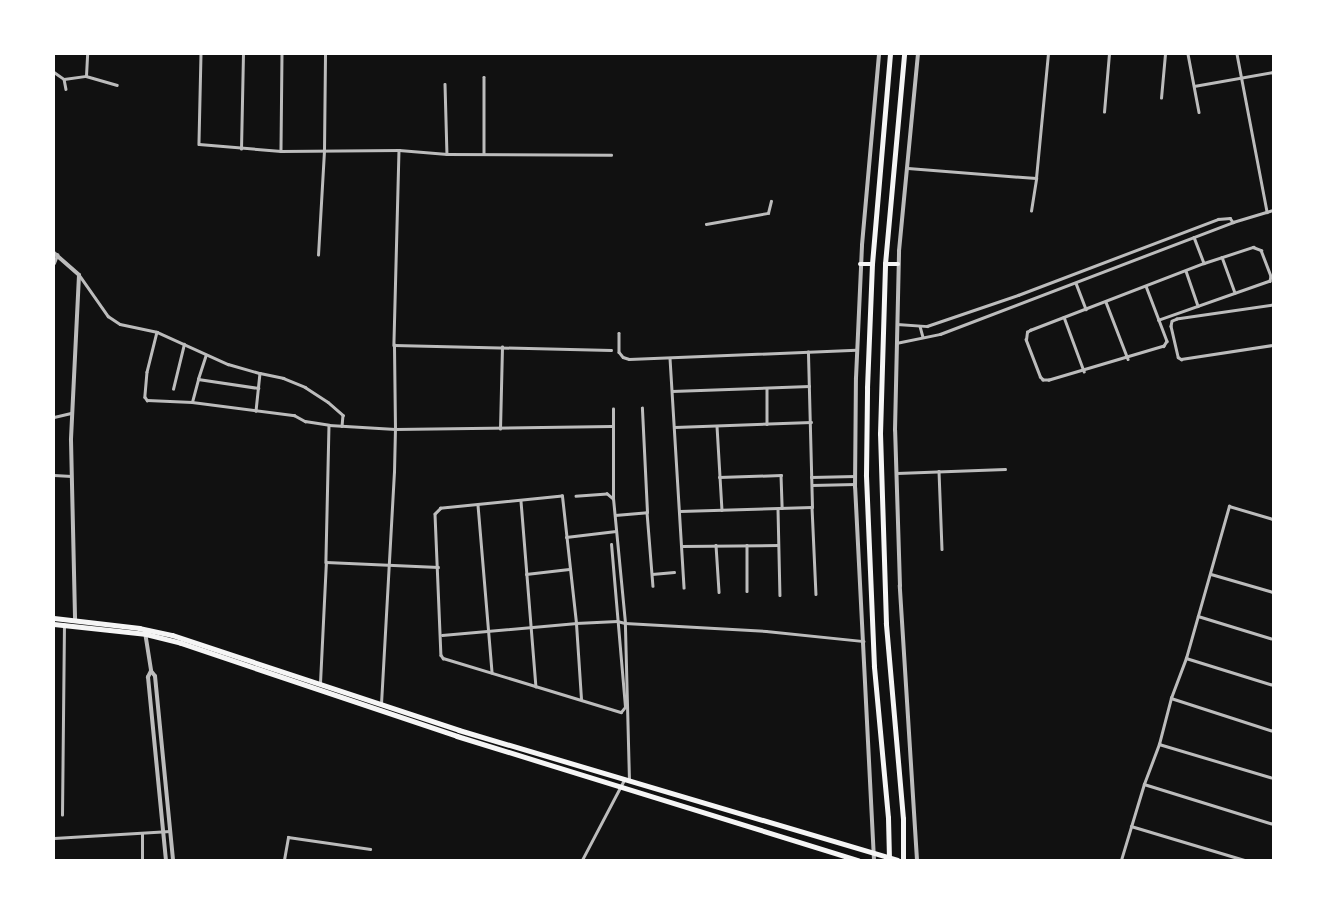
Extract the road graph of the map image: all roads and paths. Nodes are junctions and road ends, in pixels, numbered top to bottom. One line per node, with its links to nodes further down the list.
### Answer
1 (87, 54): 17 (street)
2 (201, 54): 28 (street)
3 (243, 54): 28 (street)
4 (282, 54): 29 (street)
5 (325, 54): 31 (street)
6 (879, 54): 49 (street)
7 (890, 54): 50 (highway)
8 (904, 54): 51 (highway)
9 (918, 54): 35 (street)
10 (1048, 54): 36 (street)
11 (1109, 54): 26 (street)
12 (1165, 54): 25 (street)
13 (1188, 54): 23 (street)
14 (1236, 54): 19 (street)
15 (54, 72): 20 (street)
16 (1273, 72): 19 (street)
17 (86, 76): 20 (street); 21 (street)
18 (484, 77): 33 (street)
19 (1241, 78): 23 (street); 40 (street)
20 (64, 79): 24 (street)
21 (117, 84)
22 (445, 84): 32 (street)
23 (1194, 86): 27 (street)
24 (66, 89)
25 (1161, 98)
26 (1104, 112)
27 (1199, 112)
28 (241, 149): 29 (street)
29 (281, 150): 31 (street)
30 (399, 150): 31 (street); 32 (street); 72 (street)
31 (324, 151): 45 (street)
32 (447, 154): 33 (street)
33 (484, 154): 34 (street)
34 (611, 155)
35 (908, 168): 36 (street); 52 (street)
36 (1036, 178): 39 (street)
37 (772, 201): 42 (street)
38 (1273, 210): 40 (street)
39 (1031, 211)
40 (1268, 212): 41 (street)
41 (1233, 222): 43 (street); 66 (street)
42 (706, 224)
43 (1194, 237): 48 (street); 56 (street)
44 (55, 254): 47 (street); 55 (street)
45 (318, 255)
46 (1222, 257): 48 (street); 58 (street); 58 (street)
47 (54, 263): 53 (street)
48 (1204, 263): 54 (street)
49 (860, 264): 50 (highway); 76 (street)
50 (872, 264): 194 (highway)
51 (885, 264): 52 (highway); 196 (highway)
52 (898, 264): 65 (street)
53 (54, 267)
54 (1186, 271): 57 (street); 61 (street)
55 (79, 275): 67 (street); 93 (street)
56 (1076, 284): 62 (street); 69 (street)
57 (1146, 286): 59 (street); 64 (street)
58 (1235, 293): 61 (street)
59 (1106, 301): 62 (street); 80 (street)
60 (1273, 305): 73 (street)
61 (1198, 306): 64 (street)
62 (1086, 308): 63 (street)
63 (1064, 317): 81 (street); 81 (street)
64 (1159, 320): 80 (street)
65 (897, 324): 66 (street); 70 (street)
66 (920, 326): 69 (street)
67 (157, 332): 71 (street); 89 (street)
68 (619, 333): 79 (street)
69 (923, 337): 70 (street)
70 (896, 343): 106 (street)
71 (184, 344): 78 (street); 87 (street)
72 (394, 345): 74 (street); 102 (street)
73 (1273, 345)
74 (502, 347): 75 (street); 103 (street)
75 (611, 350)
76 (856, 350): 77 (street); 109 (street)
77 (808, 352): 79 (street); 84 (street)
78 (206, 355): 82 (street); 83 (street)
79 (670, 358): 88 (street)
80 (1128, 359): 81 (street)
81 (1084, 371)
82 (260, 372): 85 (street); 98 (street)
83 (198, 379): 85 (street); 89 (street)
84 (809, 386): 86 (street); 95 (street)
85 (258, 388): 92 (street)
86 (767, 388): 88 (street); 96 (street)
87 (173, 389)
88 (672, 391): 101 (street)
89 (192, 402): 92 (street)
90 (642, 408): 123 (street)
91 (613, 409): 115 (street)
92 (256, 411): 97 (street)
93 (72, 413): 94 (street); 108 (street)
94 (54, 417)
95 (811, 422): 96 (street); 111 (street)
96 (767, 424): 100 (street)
97 (329, 425): 98 (street); 134 (street)
98 (342, 426): 102 (street)
99 (611, 426): 103 (street)
100 (717, 426): 101 (street); 110 (street)
101 (675, 427): 121 (street)
102 (395, 429): 103 (street); 135 (street)
103 (500, 429)
104 (1005, 469): 105 (street)
105 (939, 471): 106 (street); 133 (street)
106 (895, 473): 197 (street)
107 (54, 475): 108 (street)
108 (73, 476): 151 (street)
109 (856, 476): 111 (street); 112 (street)
110 (719, 477): 119 (street); 122 (street)
111 (811, 477): 113 (street)
112 (855, 484): 113 (street); 162 (street)
113 (812, 485): 118 (street)
114 (576, 496): 115 (street)
115 (613, 499): 124 (street)
116 (521, 501): 117 (street); 127 (street); 139 (street)
117 (478, 506): 136 (street); 158 (street)
118 (812, 507): 119 (street); 147 (street)
119 (782, 508): 120 (street)
120 (778, 509): 122 (street); 131 (street)
121 (680, 510): 122 (street); 132 (street)
122 (722, 510)
123 (647, 512): 124 (street); 140 (street)
124 (615, 515): 126 (street)
125 (1273, 519): 141 (street)
126 (616, 531): 127 (street); 154 (street)
127 (566, 537): 137 (street)
128 (610, 545): 152 (street)
129 (716, 545): 130 (street); 132 (street); 145 (street)
130 (747, 545): 131 (street); 144 (street)
131 (778, 545): 148 (street)
132 (682, 546): 143 (street)
133 (942, 548)
134 (326, 562): 135 (street); 166 (street)
135 (388, 564): 136 (street); 171 (street)
136 (438, 567): 160 (street)
137 (570, 569): 139 (street); 153 (street)
138 (674, 572): 140 (street)
139 (526, 574): 157 (street)
140 (652, 574): 142 (street)
141 (1211, 574): 146 (street); 149 (street)
142 (653, 586)
143 (684, 588)
144 (747, 591)
145 (719, 592)
146 (1273, 592)
147 (816, 594)
148 (780, 595)
149 (1198, 616): 161 (street); 163 (street)
150 (54, 618): 151 (highway)
151 (75, 620): 159 (highway)
152 (617, 621): 153 (street); 154 (street); 170 (street)
153 (576, 623): 157 (street); 170 (street)
154 (625, 623): 162 (street); 175 (street)
155 (54, 624): 156 (highway)
156 (64, 626): 159 (highway); 178 (street)
157 (531, 628): 158 (street); 168 (street)
158 (487, 631): 160 (street); 165 (street)
159 (145, 632): 164 (street); 166 (highway); 177 (highway)
160 (442, 635): 165 (street)
161 (1273, 639)
162 (863, 640): 186 (street)
163 (1186, 658): 167 (street); 169 (street)
164 (151, 670): 181 (street); 182 (street)
165 (492, 672): 168 (street)
166 (320, 684): 171 (highway)
167 (1273, 685)
168 (536, 686): 170 (street)
169 (1171, 698): 172 (street); 173 (street)
170 (581, 699)
171 (381, 704): 175 (highway)
172 (1273, 730)
173 (1159, 744): 174 (street); 176 (street)
174 (1273, 778)
175 (627, 781): 177 (street); 186 (highway)
176 (1144, 784): 179 (street); 180 (street)
177 (621, 786): 191 (street); 192 (highway)
178 (62, 815)
179 (1273, 824)
180 (1131, 826): 198 (street); 199 (street)
181 (171, 831): 182 (street); 189 (street)
182 (163, 832): 183 (street); 188 (street)
183 (142, 834): 184 (street); 187 (street)
184 (54, 838)
185 (370, 849): 190 (street)
186 (874, 852): 193 (street); 195 (highway)
187 (142, 860)
188 (166, 860)
189 (173, 860)
190 (284, 860)
191 (582, 860)
192 (858, 860)
193 (874, 860)
194 (889, 860)
195 (898, 860)
196 (903, 860)
197 (917, 860)
198 (1121, 860)
199 (1244, 860)

